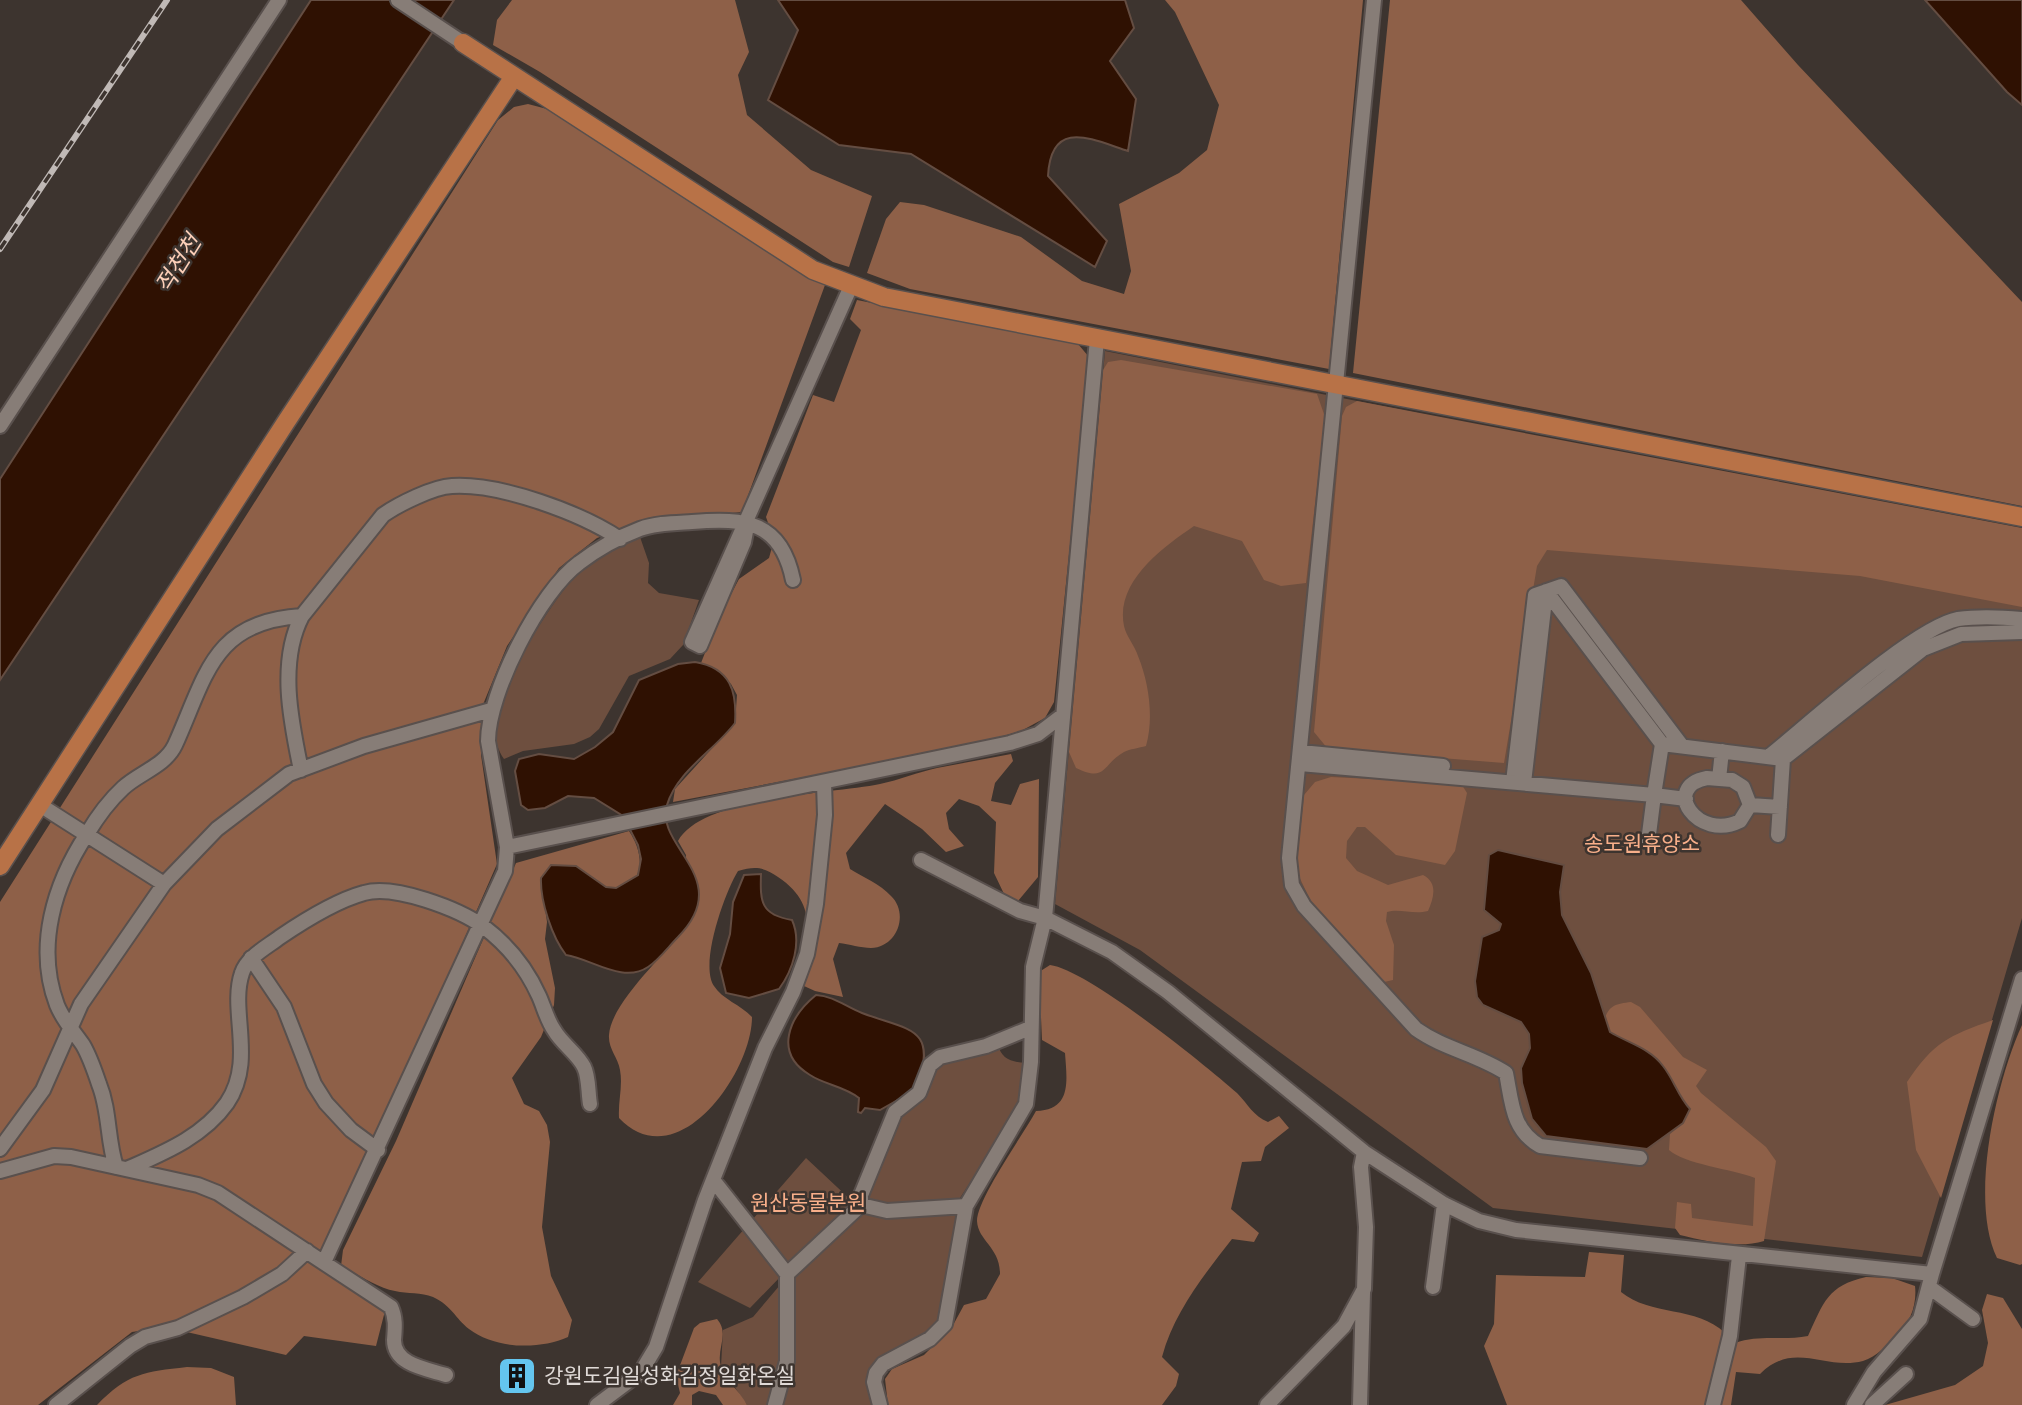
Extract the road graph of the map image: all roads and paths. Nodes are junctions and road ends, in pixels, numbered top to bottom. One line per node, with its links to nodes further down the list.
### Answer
1 (279, 0): 9 (street)
2 (398, 0): 4 (street)
3 (1374, 0): 8 (street)
4 (459, 41): 5 (main road)
5 (513, 78): 6 (main road); 32 (main road)
6 (851, 286): 7 (main road); 11 (street)
7 (1097, 339): 8 (main road); 19 (street)
8 (1336, 385): 10 (main road); 23 (street)
9 (0, 426)
10 (2022, 517)
11 (748, 521): 11 (street); 12 (street); 13 (street)
12 (621, 539): 15 (street); 18 (street)
13 (793, 580)
14 (1546, 591): 20 (street); 21 (street); 26 (street)
15 (302, 616): 25 (street); 34 (street)
16 (2022, 619): 24 (street)
17 (2022, 632): 24 (street)
18 (491, 710): 25 (street); 37 (street)
19 (1063, 715): 28 (street); 41 (street)
20 (1662, 744): 21 (street); 29 (street)
21 (1682, 746): 22 (street)
22 (1722, 751): 24 (street); 27 (street)
23 (1301, 758): 26 (street); 51 (street)
24 (1776, 758): 33 (street)
25 (301, 770): 40 (street)
26 (1519, 778): 29 (street)
27 (1719, 779): 30 (street); 31 (street)
28 (824, 783): 37 (street); 54 (street)
29 (1654, 795): 30 (street); 36 (street)
30 (1686, 799): 31 (street)
31 (1749, 804): 33 (street)
32 (40, 805): 34 (street); 39 (main road)
33 (1780, 807): 35 (street)
34 (86, 835): 40 (street); 46 (street)
35 (1778, 835)
36 (1648, 842)
37 (507, 847): 42 (street)
38 (921, 860): 41 (street)
39 (0, 866)
40 (164, 884): 46 (street)
41 (1045, 918): 45 (street); 50 (street)
42 (480, 925): 43 (street); 47 (street); 49 (street)
43 (251, 958): 49 (street); 52 (street)
44 (2022, 979): 62 (street)
45 (1030, 1028): 56 (street); 57 (street)
46 (70, 1029): 48 (street); 52 (street)
47 (590, 1104)
48 (0, 1149)
49 (378, 1150): 60 (street)
50 (1364, 1152): 55 (street); 64 (street)
51 (1640, 1158)
52 (121, 1168): 53 (street); 58 (street)
53 (0, 1171)
54 (714, 1181): 61 (street); 69 (street)
55 (1444, 1204): 59 (street); 63 (street)
56 (861, 1205): 57 (street); 61 (street)
57 (966, 1206): 71 (street)
58 (307, 1251): 60 (street); 68 (street)
59 (1739, 1256): 62 (street); 74 (street)
60 (325, 1261): 67 (street)
61 (787, 1273): 70 (street)
62 (1931, 1280): 65 (street); 75 (street)
63 (1433, 1287)
64 (1364, 1289): 72 (street); 73 (street)
65 (1973, 1319)
66 (1906, 1374): 76 (street)
67 (446, 1375)
68 (56, 1405)
69 (597, 1405)
70 (775, 1405)
71 (880, 1405)
72 (1267, 1405)
73 (1360, 1405)
74 (1713, 1405)
75 (1854, 1405)
76 (1872, 1405)

